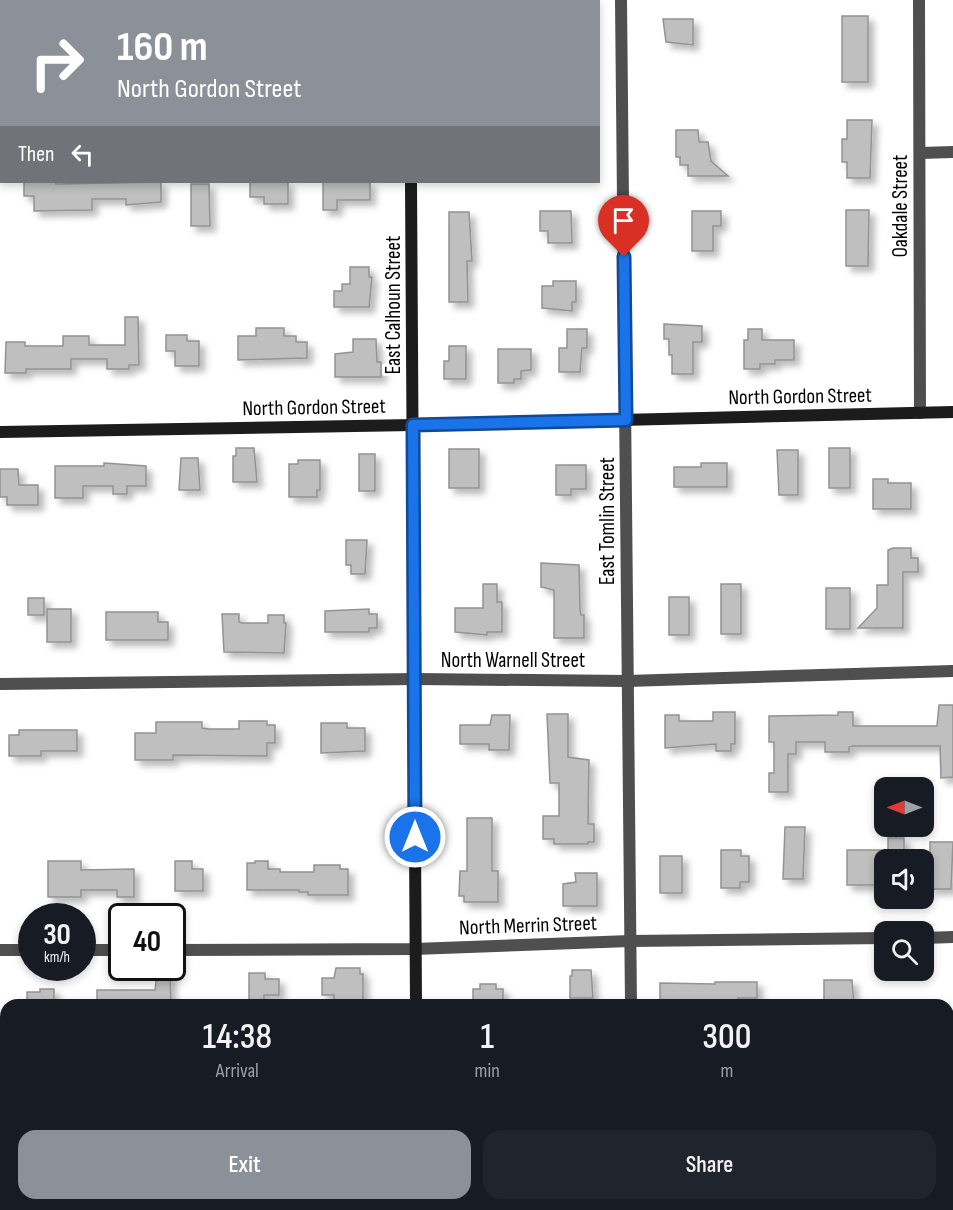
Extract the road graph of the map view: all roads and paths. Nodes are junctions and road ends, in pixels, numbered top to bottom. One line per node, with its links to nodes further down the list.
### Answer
1 (621, 0): 8 (street, East Tomlin Street)
2 (919, 0): 4 (street, Oakdale Street)
3 (953, 152): 4 (street)
4 (920, 153): 7 (street, Oakdale Street)
5 (411, 183): 9 (street, East Calhoun Street)
6 (953, 412): 7 (street, North Gordon Street)
7 (920, 413): 8 (street, North Gordon Street)
8 (626, 420): 9 (street, North Gordon Street); 13 (street, East Tomlin Street)
9 (413, 425): 10 (street, North Gordon Street); 12 (street, East Calhoun Street)
10 (0, 432)
11 (953, 671): 13 (street, North Warnell Street)
12 (416, 679): 13 (street, North Warnell Street); 14 (street, North Warnell Street); 19 (street, East Calhoun Street)
13 (627, 681): 18 (street, East Tomlin Street)
14 (0, 684)
15 (953, 937): 17 (street)
16 (874, 938): 18 (street, North Merrin Street)
17 (934, 938)
18 (630, 941): 19 (street, North Merrin Street); 24 (street, East Tomlin Street)
19 (414, 949): 22 (street, North Merrin Street); 23 (street, East Calhoun Street)
20 (0, 950): 21 (street)
21 (18, 950)
22 (186, 950)
23 (416, 999)
24 (631, 999)

